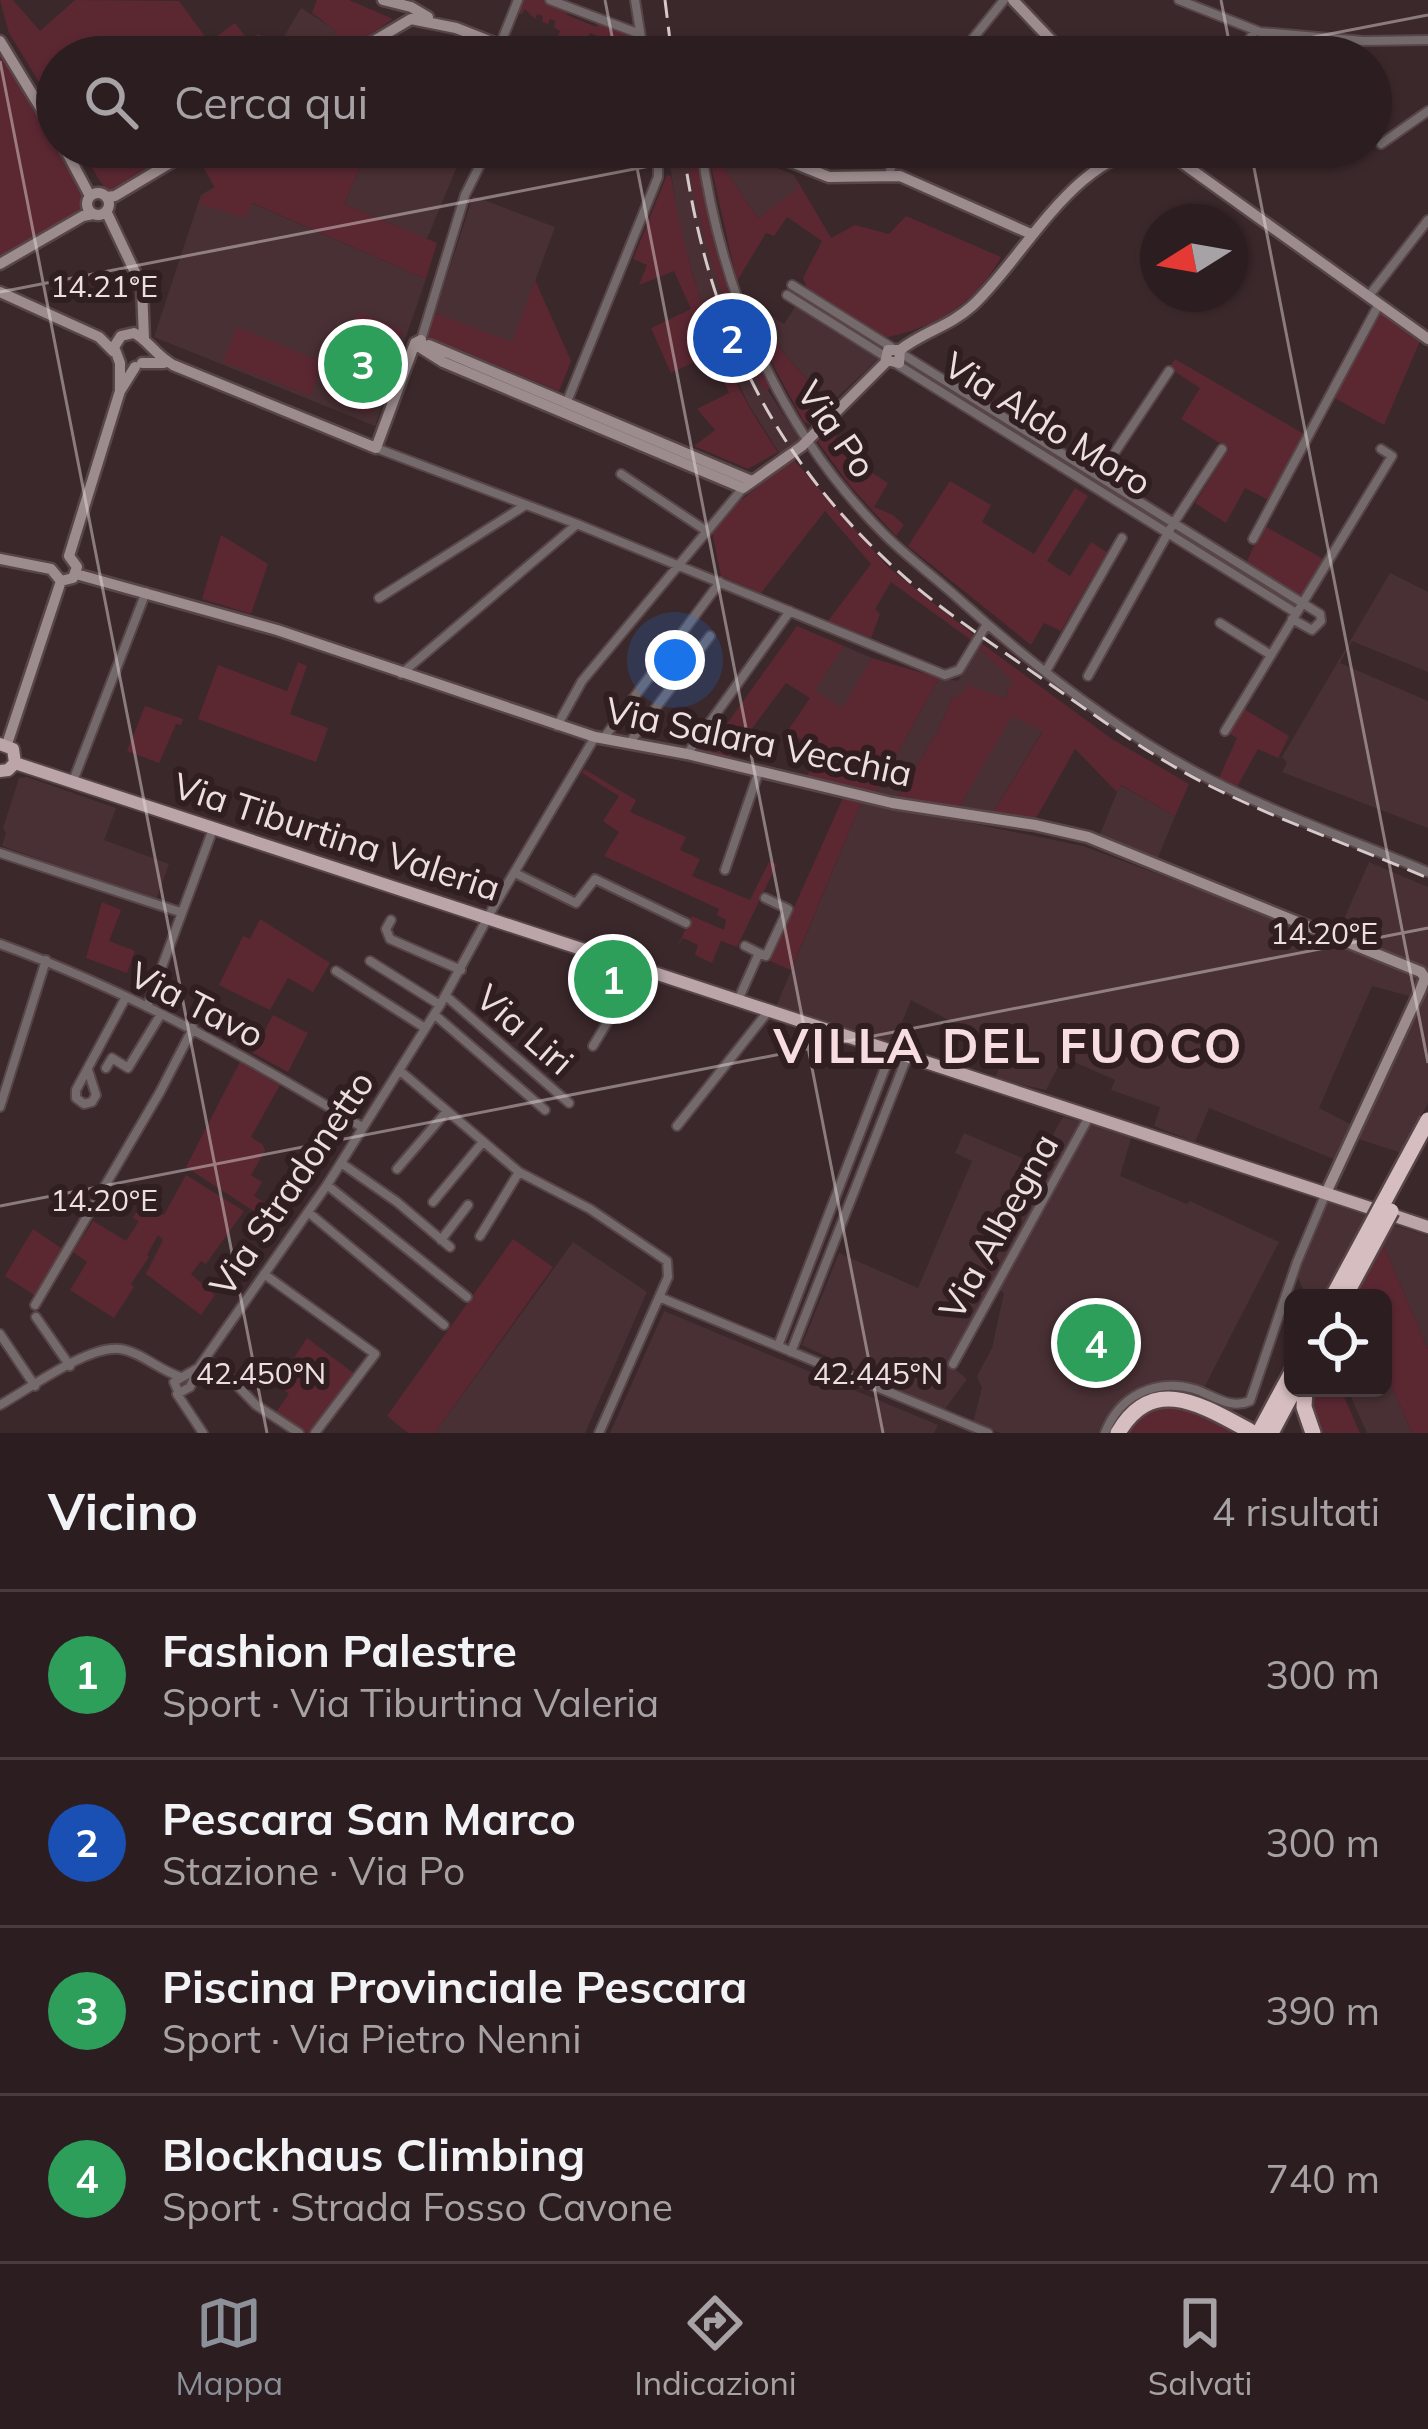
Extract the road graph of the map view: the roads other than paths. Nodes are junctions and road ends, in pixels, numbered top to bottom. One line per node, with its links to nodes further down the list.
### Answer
1 (518, 0): 11 (street)
2 (550, 0): 8 (street)
3 (635, 0): 8 (street)
4 (1009, 0): 12 (street); 13 (street)
5 (1179, 0): 7 (street)
6 (400, 9): 9 (street); 10 (street)
7 (1255, 30): 14 (street); 15 (street)
8 (640, 34)
9 (370, 36)
10 (475, 36)
11 (504, 36)
12 (977, 36)
13 (1046, 36)
14 (1252, 36)
15 (1298, 36)
16 (1392, 40): 17 (street)
17 (1428, 40)
18 (0, 41): 19 (street)
19 (36, 100)
20 (1428, 111): 21 (street)
21 (1392, 136)
22 (76, 168): 32 (street)
23 (161, 168): 32 (street)
24 (478, 168): 45 (street)
25 (658, 168): 52 (street)
26 (705, 168): 53 (street, Via Po)
27 (806, 168): 31 (street)
28 (892, 168): 31 (street)
29 (1102, 168): 34 (street, Via Aldo Moro)
30 (1188, 168): 39 (street)
31 (890, 174): 34 (street)
32 (98, 205): 35 (street); 40 (street)
33 (1428, 220): 39 (street)
34 (1031, 234): 46 (street, Via Aldo Moro)
35 (0, 264)
36 (792, 285): 46 (street, Via Aldo Moro)
37 (0, 292): 42 (street)
38 (787, 295): 46 (street, Via Aldo Moro)
39 (1374, 301): 43 (street); 65 (street)
40 (144, 307): 41 (street); 44 (street)
41 (125, 335): 42 (street); 44 (street); 47 (street)
42 (99, 338): 47 (street)
43 (1428, 339)
44 (146, 343): 48 (street); 49 (street)
45 (420, 344): 52 (street); 54 (street)
46 (894, 355): 53 (street, Via Aldo Moro); 58 (street, Via Aldo Moro); 62 (street, Via Aldo Moro)
47 (117, 357): 49 (street); 51 (street)
48 (173, 364): 49 (street); 54 (street)
49 (139, 365): 51 (street)
50 (1169, 371): 58 (street, Via Aldo Moro)
51 (120, 391): 66 (street)
52 (565, 408): 59 (street)
53 (808, 439): 59 (street, Via Aldo Moro); 79 (street, Via Po)
54 (376, 448): 60 (street)
55 (1222, 448): 62 (street, Via Aldo Moro)
56 (1381, 448): 75 (street)
57 (621, 474): 63 (street)
58 (1099, 476): 62 (street, Via Aldo Moro)
59 (747, 485): 63 (street)
60 (525, 505): 61 (street); 74 (street)
61 (577, 524): 68 (street); 83 (street)
62 (1171, 529): 75 (street, Via Aldo Moro); 77 (street, Via Aldo Moro); 84 (street, Via Aldo Moro)
63 (705, 530): 68 (street)
64 (1122, 538): 82 (street)
65 (1253, 539)
66 (69, 556): 69 (street); 70 (street)
67 (0, 559): 69 (street)
68 (676, 566): 72 (street); 85 (street)
69 (51, 569): 71 (street)
70 (76, 574): 71 (street); 73 (street, Via Salara Vecchia)
71 (61, 581): 89 (street)
72 (719, 582): 76 (street); 87 (street, Via Stradonetto)
73 (146, 592): 83 (street, Via Salara Vecchia); 94 (street)
74 (379, 598)
75 (1302, 603): 77 (street); 77 (street)
76 (790, 611): 79 (street); 90 (street)
77 (1294, 616): 81 (street)
78 (1220, 623): 81 (street)
79 (987, 624): 82 (street, Via Po)
80 (710, 636): 88 (street)
81 (1270, 655): 86 (street)
82 (1046, 671): 98 (street, Via Po)
83 (401, 674): 85 (street, Via Salara Vecchia)
84 (1088, 676)
85 (557, 726): 87 (street, Via Salara Vecchia)
86 (1225, 731)
87 (599, 738): 88 (street, Via Salara Vecchia); 99 (street, Via Stradonetto)
88 (629, 743): 90 (street, Via Salara Vecchia)
89 (3, 744): 91 (main road)
90 (687, 754): 92 (street, Via Salara Vecchia)
91 (9, 767): 93 (street); 94 (main road, Via Tiburtina Valeria)
92 (759, 771): 97 (street); 149 (street, Via Salara Vecchia)
93 (0, 780)
94 (73, 781): 95 (main road, Via Tiburtina Valeria)
95 (214, 826): 101 (street); 102 (main road, Via Tiburtina Valeria)
96 (0, 853): 101 (street)
97 (725, 870)
98 (1428, 872)
99 (515, 873): 102 (street, Via Stradonetto); 104 (street)
100 (765, 898): 107 (street)
101 (180, 912): 116 (street)
102 (488, 918): 110 (main road, Via Tiburtina Valeria); 112 (street, Via Stradonetto)
103 (391, 920): 112 (street)
104 (686, 923)
105 (0, 944): 108 (street, Via Tavo)
106 (745, 946): 107 (street)
107 (758, 953): 114 (street)
108 (46, 960): 113 (street, Via Tavo); 130 (street)
109 (370, 961): 115 (street)
110 (641, 966): 114 (main road, Via Tiburtina Valeria); 121 (street)
111 (336, 970): 120 (street)
112 (460, 970): 115 (street, Via Stradonetto)
113 (126, 997): 116 (street, Via Tavo); 125 (street)
114 (740, 998): 117 (main road, Via Tiburtina Valeria)
115 (440, 1006): 120 (street, Via Stradonetto); 128 (street, Via Liri); 131 (street)
116 (147, 1007): 118 (street, Via Tavo)
117 (771, 1008): 122 (main road, Via Tiburtina Valeria); 135 (street)
118 (161, 1014): 119 (street, Via Tavo); 124 (street)
119 (193, 1028): 136 (street, Via Tavo); 170 (street)
120 (425, 1028): 126 (street, Via Stradonetto)
121 (593, 1046)
122 (892, 1049): 123 (main road, Via Tiburtina Valeria); 127 (street)
123 (908, 1054): 129 (street); 133 (main road, Via Tiburtina Valeria)
124 (106, 1067)
125 (88, 1070)
126 (399, 1070): 132 (street); 136 (street, Via Stradonetto)
127 (873, 1098): 129 (street); 137 (street)
128 (569, 1103)
129 (889, 1104): 140 (street)
130 (0, 1107)
131 (544, 1110)
132 (447, 1111): 139 (street); 144 (street)
133 (1090, 1114): 149 (main road, Via Tiburtina Valeria); 176 (street, Via Albegna)
134 (1428, 1120): 165 (highway, bridge)
135 (677, 1126)
136 (362, 1127): 142 (street, Via Stradonetto)
137 (858, 1138): 140 (street); 141 (street)
138 (1428, 1142): 166 (highway, bridge)
139 (482, 1143): 145 (street); 150 (street)
140 (873, 1144): 143 (street)
141 (850, 1159): 143 (street); 146 (street)
142 (341, 1163): 148 (street, Via Stradonetto); 159 (street)
143 (865, 1165): 147 (street)
144 (397, 1169)
145 (519, 1172): 158 (street); 169 (street)
146 (843, 1178): 147 (street); 154 (street)
147 (857, 1184): 156 (street)
148 (327, 1185): 153 (street, Via Stradonetto); 168 (street)
149 (1326, 1193): 152 (main road, Via Tiburtina Valeria); 195 (street)
150 (433, 1202)
151 (468, 1205): 159 (street)
152 (1373, 1209)
153 (308, 1212): 163 (street, Via Stradonetto); 172 (street)
154 (828, 1216): 156 (street); 161 (street)
155 (1395, 1216): 157 (main road)
156 (843, 1221): 162 (street)
157 (1428, 1227)
158 (480, 1236)
159 (441, 1240): 160 (street)
160 (450, 1247)
161 (814, 1254): 162 (street); 164 (street)
162 (828, 1259): 167 (street)
163 (264, 1274): 177 (street, Via Stradonetto); 190 (street)
164 (801, 1286): 167 (street); 174 (street)
165 (1337, 1289)
166 (1349, 1289)
167 (815, 1291): 175 (street)
168 (467, 1297)
169 (659, 1297): 174 (street); 193 (street)
170 (35, 1305)
171 (36, 1317): 178 (street)
172 (445, 1324)
173 (0, 1334): 181 (street)
174 (778, 1346): 175 (street)
175 (791, 1352): 194 (street)
176 (953, 1364)
177 (201, 1365): 180 (street, Via Stradonetto); 184 (street, Via Stradonetto); 192 (street)
178 (70, 1366): 179 (street); 181 (street)
179 (158, 1368): 180 (street); 183 (street)
180 (182, 1377): 183 (street); 184 (street)
181 (34, 1386): 187 (street)
182 (1284, 1388): 189 (highway)
183 (174, 1389): 184 (street); 188 (street)
184 (189, 1389): 188 (street)
185 (1288, 1397): 189 (highway)
186 (1305, 1397): 197 (highway)
187 (0, 1405)
188 (191, 1414): 191 (street)
189 (1263, 1430): 196 (highway)
190 (319, 1432)
191 (203, 1433)
192 (299, 1433)
193 (599, 1433)
194 (988, 1433)
195 (1105, 1433)
196 (1118, 1433)
197 (1313, 1433)

